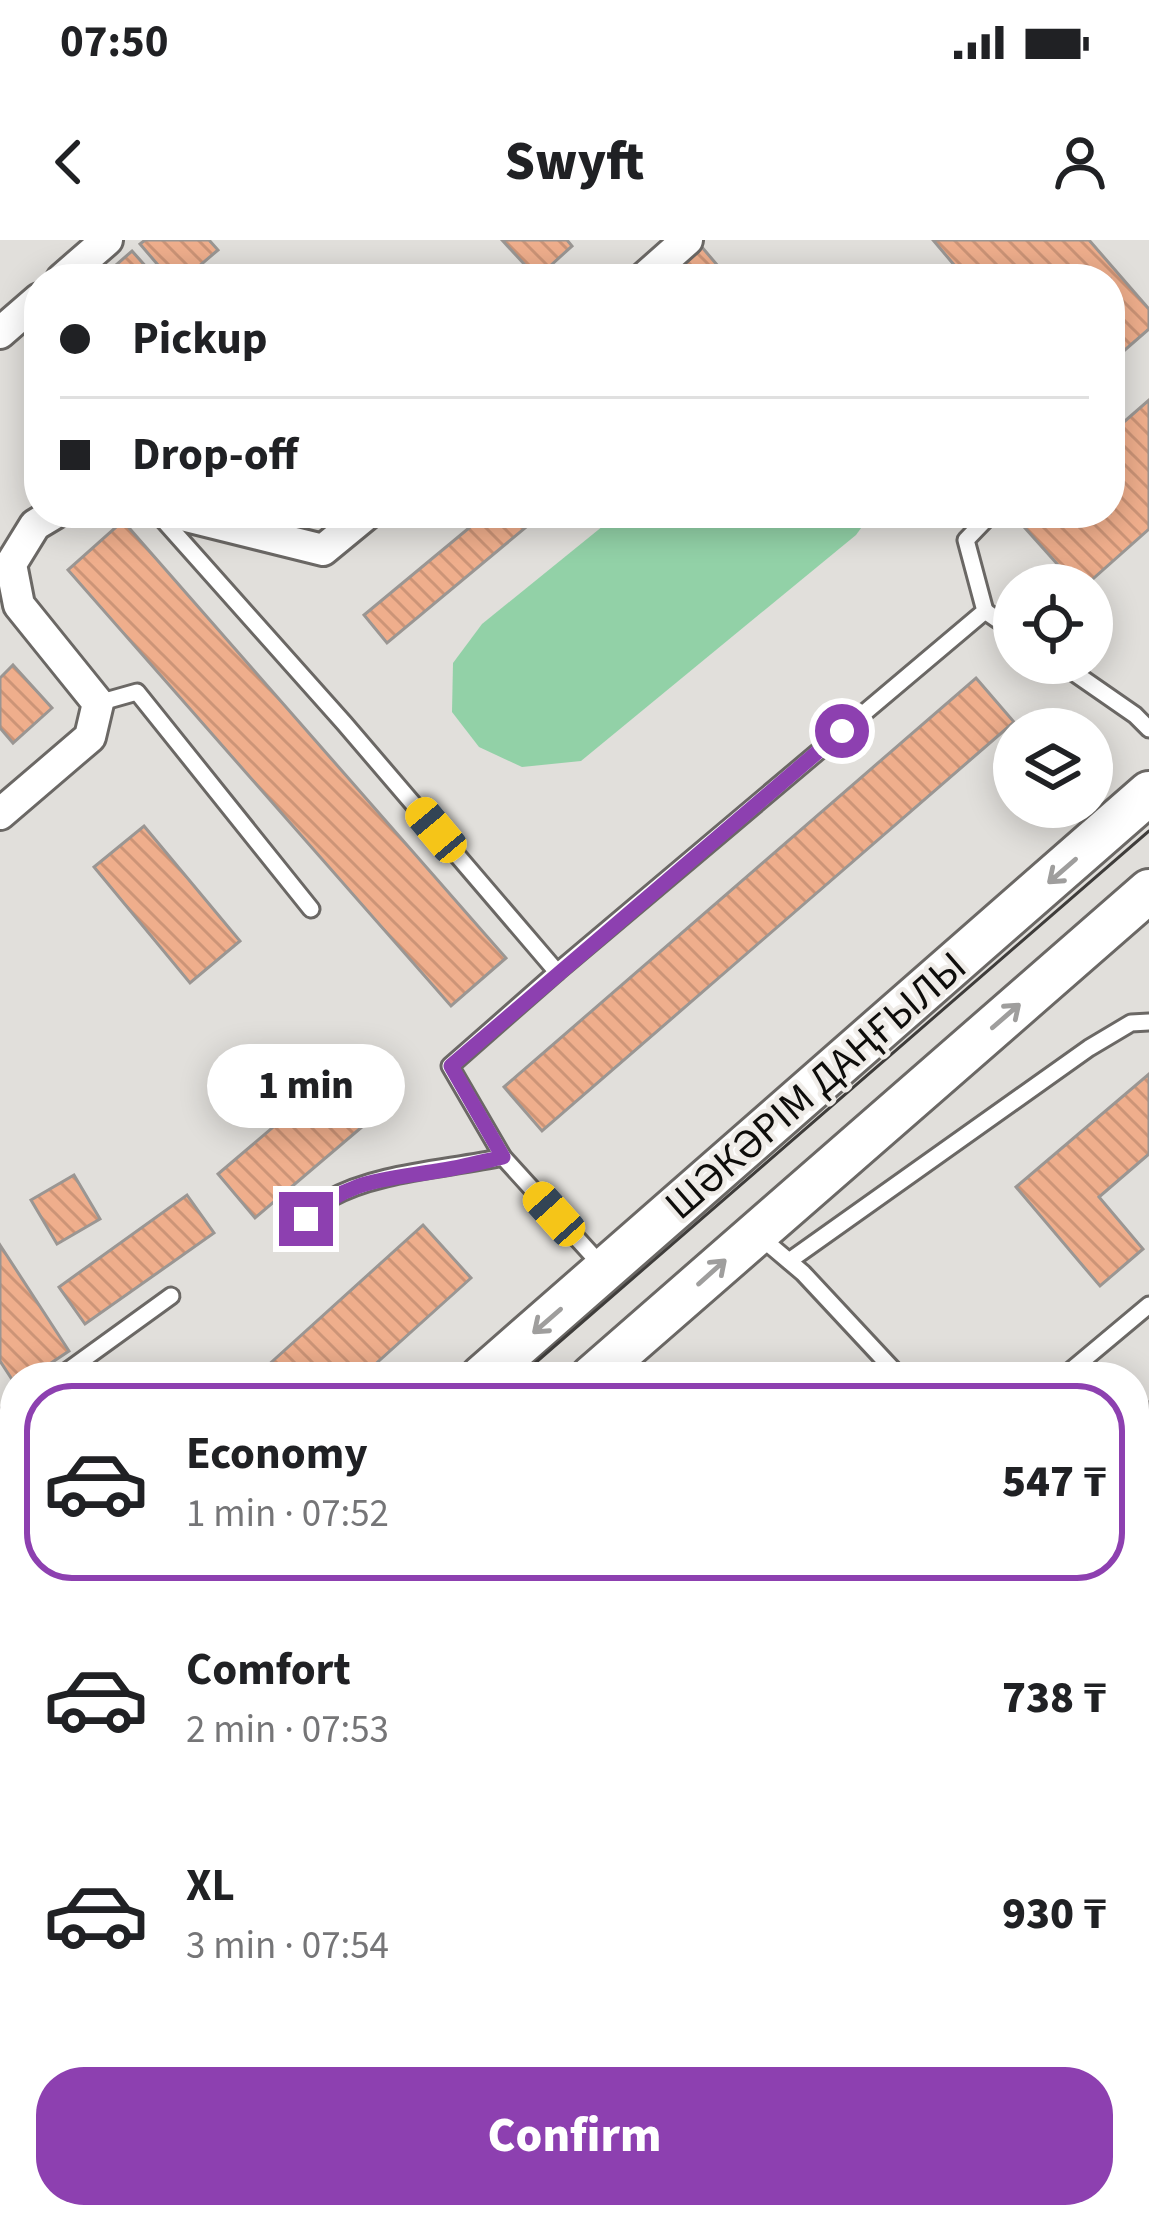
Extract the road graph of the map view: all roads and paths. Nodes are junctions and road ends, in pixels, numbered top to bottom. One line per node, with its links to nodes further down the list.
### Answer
1 (107, 240): 3 (street)
2 (687, 240): 4 (street)
3 (79, 264)
4 (660, 264)
5 (24, 312): 6 (street)
6 (0, 333)
7 (33, 528): 15 (street)
8 (171, 528): 21 (lane)
9 (234, 528): 10 (street)
10 (350, 528)
11 (977, 528): 12 (lane)
12 (985, 611): 13 (lane); 21 (lane)
13 (993, 617)
14 (1090, 684): 16 (lane)
15 (98, 703): 18 (street); 20 (lane)
16 (1149, 730)
17 (1149, 793): 27 (main road, ШӘКӘРІМ ДАҢҒЫЛЫ, one-way to 27)
18 (0, 814)
19 (1149, 891): 24 (main road, ШӘКӘРІМ ДАҢҒЫЛЫ, one-way to 19)
20 (311, 909)
21 (557, 972): 23 (lane)
22 (1149, 1022): 26 (lane)
23 (503, 1157): 25 (lane); 27 (lane)
24 (755, 1233): 26 (lane); 32 (main road, ШӘКӘРІМ ДАҢҒЫЛЫ, one-way to 24)
25 (288, 1237)
26 (789, 1261): 33 (lane)
27 (605, 1270): 31 (main road, ШӘКӘРІМ ДАҢҒЫЛЫ, one-way to 31)
28 (171, 1296): 30 (lane)
29 (1149, 1305): 34 (lane)
30 (80, 1362)
31 (499, 1362)
32 (609, 1362)
33 (886, 1362)
34 (1081, 1362)

